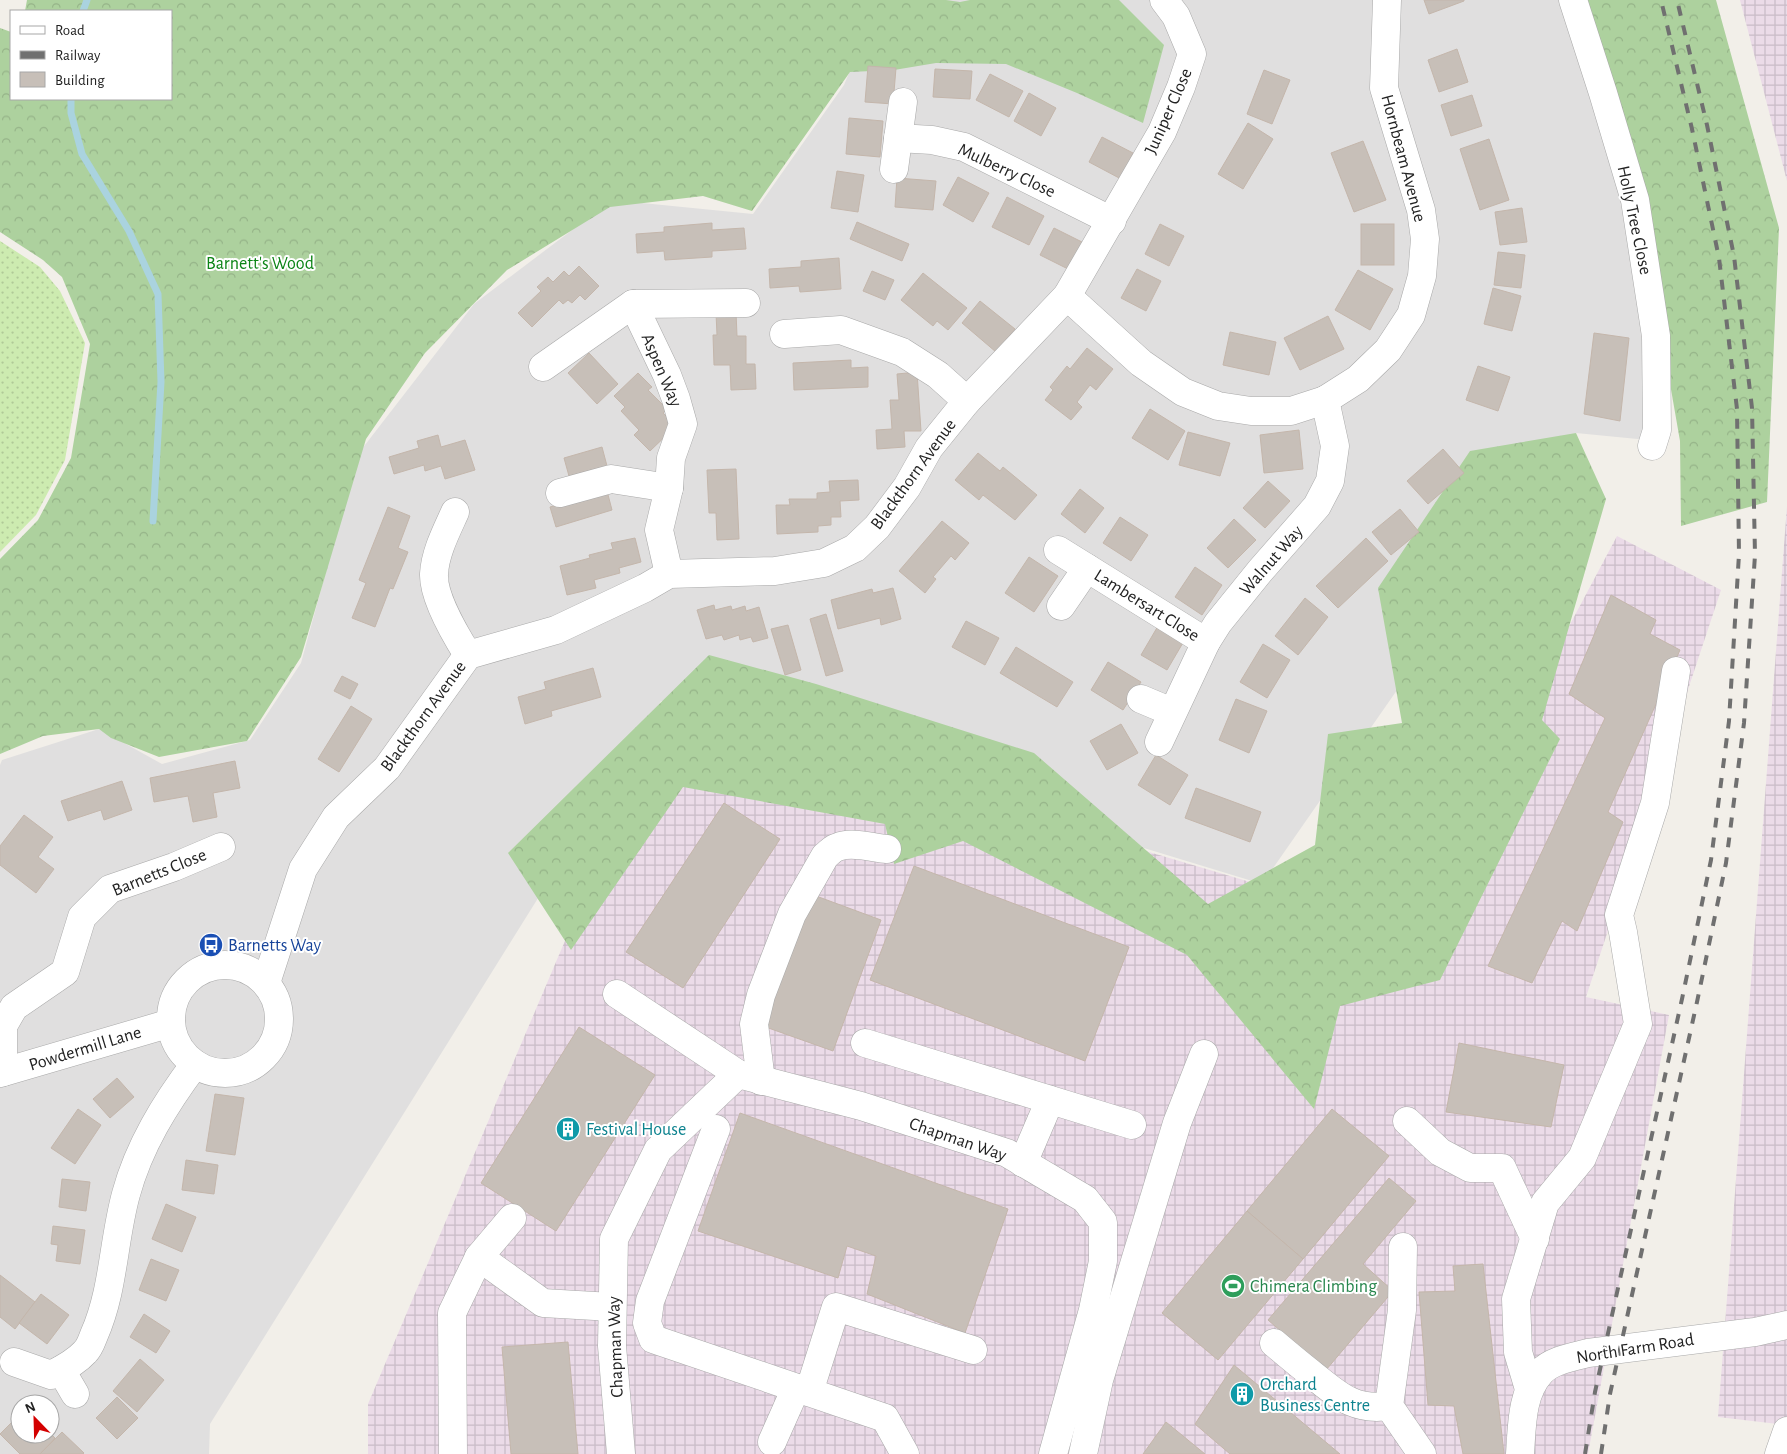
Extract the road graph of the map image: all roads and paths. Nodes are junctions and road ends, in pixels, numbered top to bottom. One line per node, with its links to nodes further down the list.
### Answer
1 (1164, 0): 7 (street, Juniper Close)
2 (1387, 0): 13 (street, Hornbeam Avenue)
3 (1572, 0): 15 (street, Holly Tree Close)
4 (903, 102): 5 (street)
5 (898, 138): 6 (street); 7 (street, Mulberry Close)
6 (894, 168)
7 (1112, 220): 8 (street, Blackthorn Avenue)
8 (1067, 296): 13 (street, Hornbeam Avenue); 14 (street, Blackthorn Avenue)
9 (746, 303): 10 (street)
10 (633, 304): 12 (street); 16 (street, Aspen Way)
11 (784, 334): 14 (street)
12 (543, 367)
13 (1325, 400): 23 (street, Walnut Way)
14 (967, 401): 21 (street, Blackthorn Avenue)
15 (1652, 446)
16 (669, 488): 17 (street); 21 (street, Aspen Way)
17 (560, 493)
18 (454, 512): 24 (street, Blackthorn Avenue)
19 (1058, 550): 20 (street, Lambersart Close)
20 (1087, 568): 22 (street, Lambersart Close); 23 (street, Lambersart Close)
21 (669, 574): 24 (street, Blackthorn Avenue)
22 (1061, 606)
23 (1206, 642): 27 (street, Walnut Way)
24 (468, 655): 31 (street, Blackthorn Avenue)
25 (1676, 672): 45 (street)
26 (1141, 699): 27 (street)
27 (1172, 712): 28 (street, Walnut Way)
28 (1158, 742)
29 (221, 847): 37 (street, Barnetts Close)
30 (887, 850): 38 (street)
31 (266, 983): 33 (street); 36 (street)
32 (617, 994): 38 (street, Chapman Way)
33 (171, 1023): 36 (street); 37 (street, Powdermill Lane)
34 (865, 1043): 39 (street)
35 (1204, 1054): 64 (street)
36 (195, 1064): 53 (street)
37 (2, 1073)
38 (750, 1078): 43 (street, Chapman Way); 48 (street, Chapman Way)
39 (1050, 1100): 41 (street); 43 (street)
40 (1407, 1121): 45 (street)
41 (1132, 1125)
42 (716, 1129): 55 (street)
43 (1023, 1162): 63 (street, Chapman Way)
44 (512, 1218): 47 (street)
45 (1534, 1239): 54 (street)
46 (1403, 1247): 57 (street)
47 (479, 1257): 48 (street); 60 (street)
48 (612, 1307): 61 (street, Chapman Way)
49 (1787, 1325): 54 (street, North Farm Road)
50 (1274, 1344): 57 (street)
51 (973, 1350): 55 (street)
52 (14, 1362): 53 (street)
53 (61, 1370): 56 (street)
54 (1529, 1389): 66 (street, North Farm Road)
55 (802, 1390): 59 (street); 62 (street)
56 (75, 1394)
57 (1389, 1406): 65 (street)
58 (1787, 1431): 67 (street)
59 (772, 1442)
60 (454, 1454)
61 (621, 1454)
62 (905, 1454)
63 (1052, 1454)
64 (1084, 1454)
65 (1422, 1454)
66 (1520, 1454)
67 (1779, 1454)

